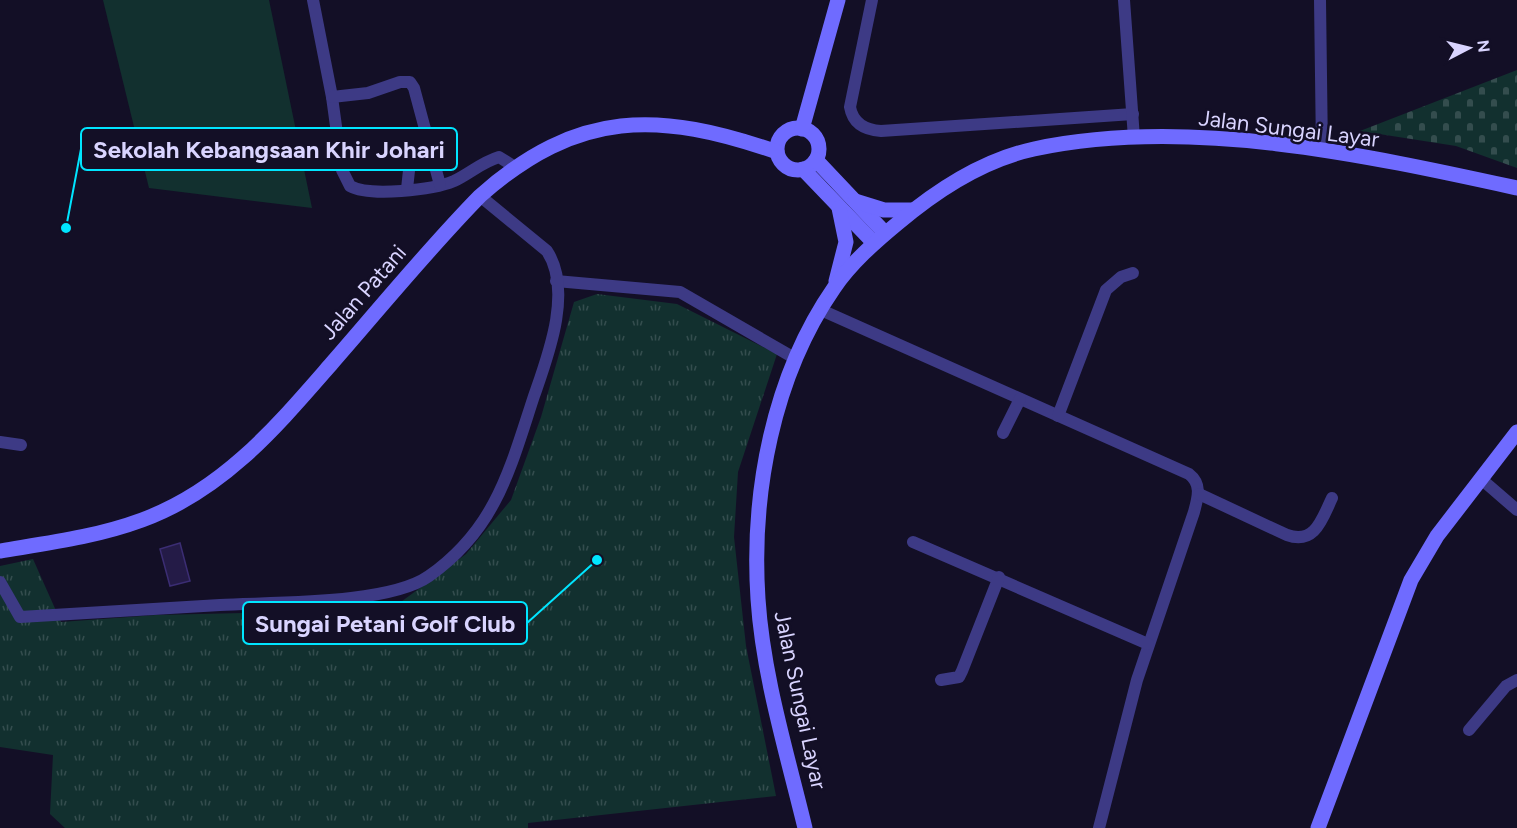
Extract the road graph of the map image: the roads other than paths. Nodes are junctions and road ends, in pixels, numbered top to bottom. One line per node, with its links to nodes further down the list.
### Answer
1 (313, 0): 6 (street)
2 (837, 0): 8 (main road)
3 (872, 0): 7 (street)
4 (1124, 0): 7 (street)
5 (1320, 0): 10 (street)
6 (332, 97): 15 (street); 17 (street)
7 (1133, 114): 9 (street)
8 (802, 129): 12 (main road); 13 (main road)
9 (1134, 138): 10 (main road, Jalan Sungai Layar); 21 (main road, Jalan Sungai Layar)
10 (1322, 151): 16 (main road, Jalan Sungai Layar)
11 (411, 152): 17 (street)
12 (777, 152): 13 (main road); 14 (main road, Jalan Patani)
13 (810, 165): 19 (main road); 20 (main road)
14 (514, 167): 15 (street); 18 (main road, Jalan Patani)
15 (440, 185): 17 (street)
16 (1517, 188)
17 (407, 189)
18 (480, 196): 24 (street); 39 (main road, Jalan Patani)
19 (854, 201): 21 (main road); 22 (main road)
20 (839, 207): 22 (main road); 25 (main road)
21 (914, 210): 22 (main road, Jalan Sungai Layar)
22 (879, 238): 25 (main road, Jalan Sungai Layar)
23 (1133, 273): 29 (street)
24 (556, 281): 27 (street); 41 (street)
25 (835, 286): 26 (main road, Jalan Sungai Layar)
26 (821, 310): 27 (main road, Jalan Sungai Layar); 28 (street)
27 (796, 359): 46 (main road, Jalan Sungai Layar)
28 (1020, 399): 29 (street); 31 (street)
29 (1058, 416): 35 (street)
30 (1517, 432): 34 (main road)
31 (1003, 433)
32 (0, 442): 33 (street)
33 (21, 445)
34 (1480, 478): 37 (street); 48 (main road)
35 (1199, 494): 36 (street); 42 (street)
36 (1332, 498)
37 (1517, 510)
38 (913, 542): 40 (street)
39 (0, 551)
40 (999, 577): 42 (street); 43 (street)
41 (0, 582)
42 (1148, 644): 47 (street)
43 (941, 680)
44 (1517, 680): 45 (street)
45 (1469, 730)
46 (805, 828)
47 (1099, 828)
48 (1318, 828)

